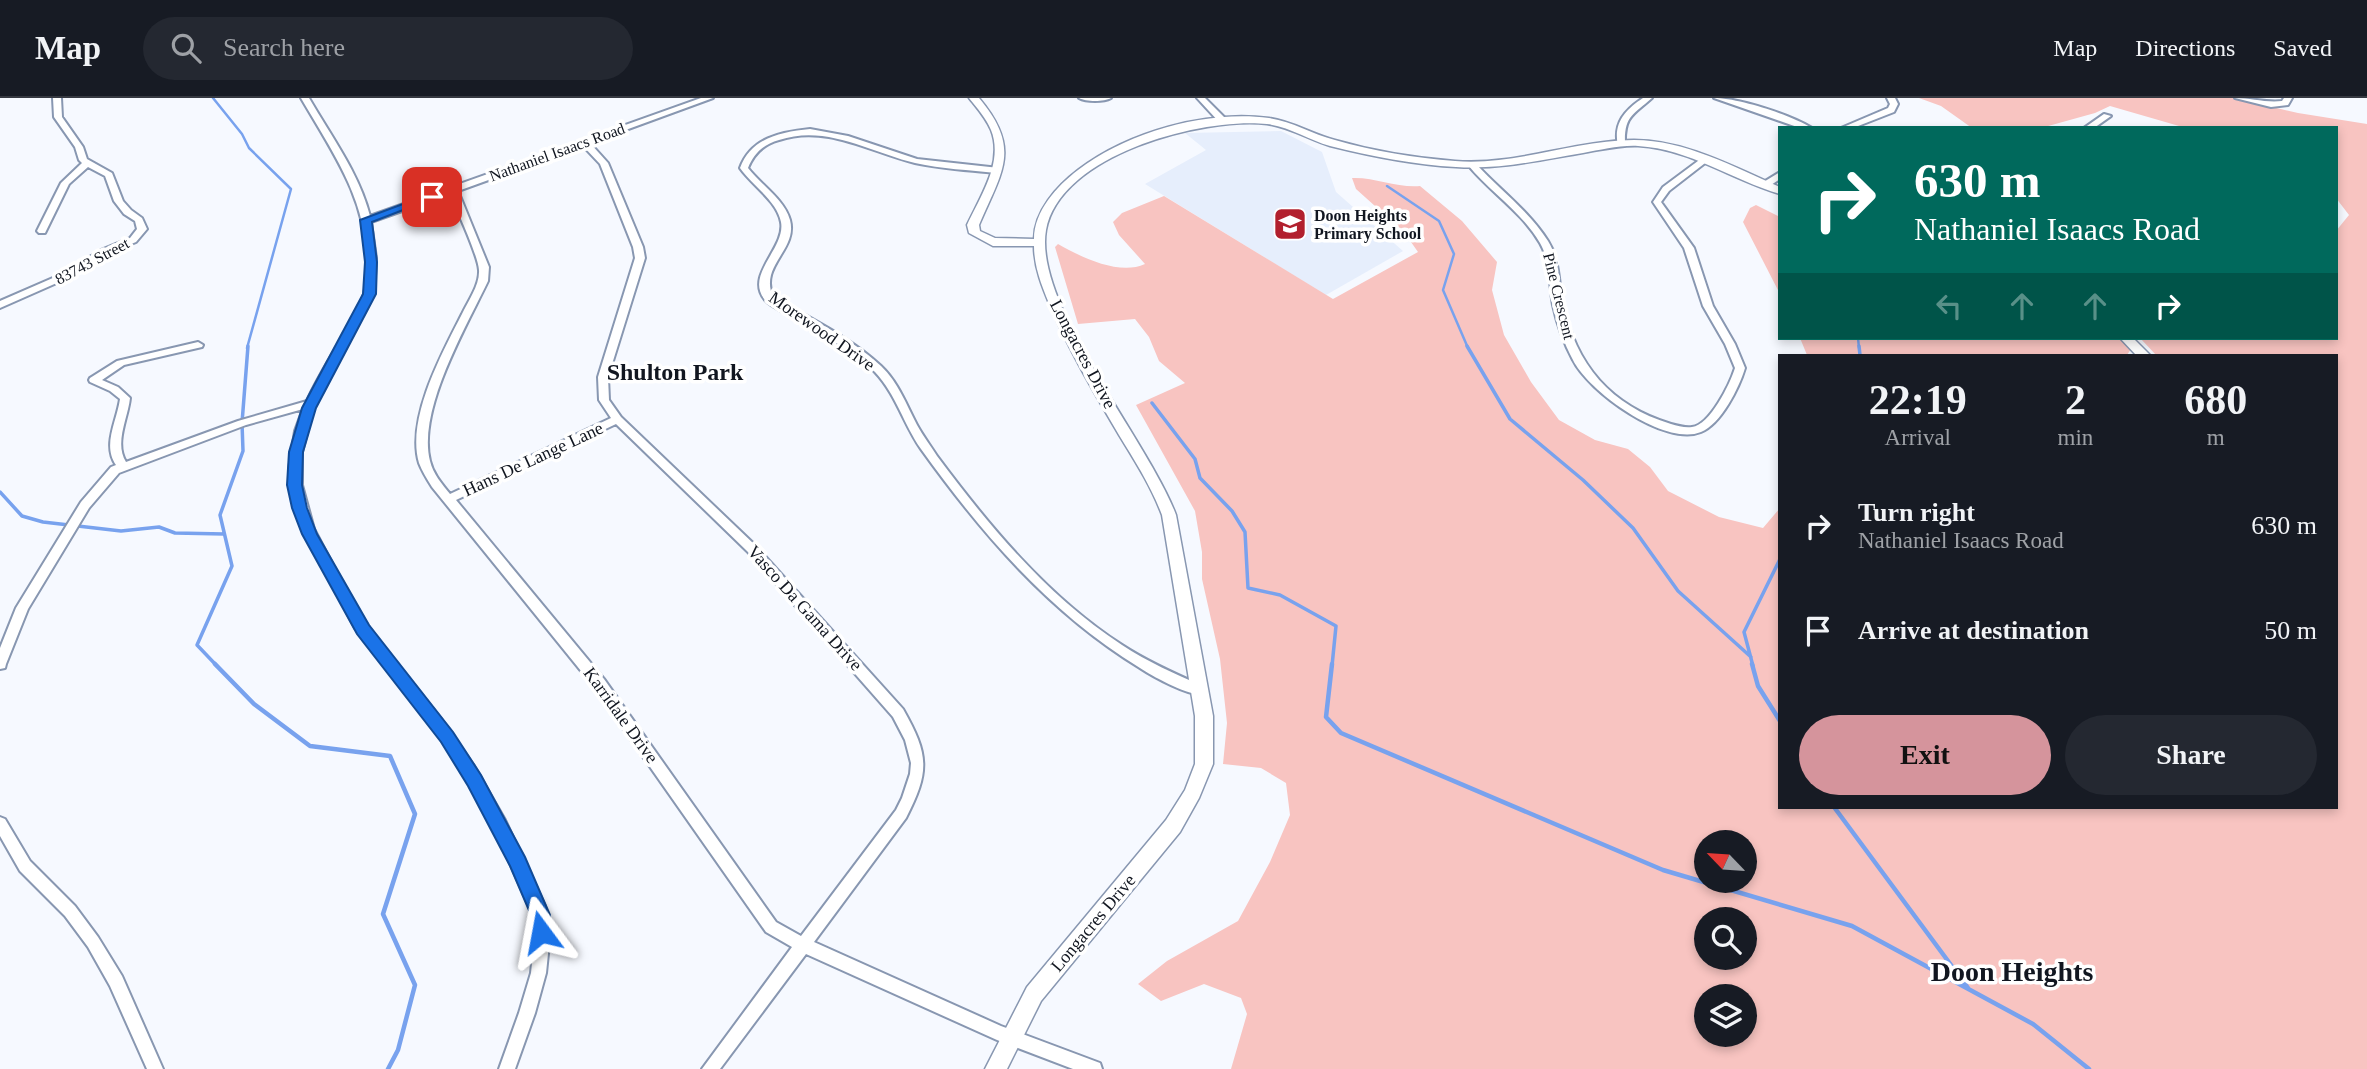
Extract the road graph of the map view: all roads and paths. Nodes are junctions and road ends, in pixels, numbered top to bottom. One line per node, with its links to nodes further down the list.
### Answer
1 (57, 98): 21 (street, 83743 Street)
2 (305, 98): 28 (street)
3 (709, 98): 18 (street, Nathaniel Isaacs Road)
4 (974, 98): 23 (street)
5 (1083, 98): 6 (street)
6 (1107, 98)
7 (1201, 98): 14 (street)
8 (1648, 98): 19 (street)
9 (1718, 98): 15 (street)
10 (1891, 98): 16 (street)
11 (2239, 98): 12 (street)
12 (2288, 98)
13 (2107, 116): 17 (street)
14 (1223, 121): 22 (street); 30 (street)
15 (1803, 126)
16 (1849, 126)
17 (2091, 126)
18 (584, 142): 26 (street, Nathaniel Isaacs Road); 36 (street, Vasco Da Gama Drive)
19 (1621, 144): 20 (street); 22 (street)
20 (1705, 160): 22 (street, Pine Crescent); 25 (street)
21 (87, 163): 29 (street); 31 (street, 83743 Street)
22 (1472, 165)
23 (996, 170): 30 (street); 40 (street, Morewood Drive)
24 (1778, 176): 25 (street)
25 (1765, 185): 27 (street)
26 (453, 189): 28 (street, Nathaniel Isaacs Road); 38 (street, Karridale Drive)
27 (1778, 190)
28 (366, 220): 35 (street)
29 (42, 231)
30 (1038, 243): 40 (street, Longacres Drive)
31 (0, 305)
32 (2128, 340): 34 (street)
33 (198, 345): 37 (street)
34 (2142, 354)
35 (311, 403): 37 (street); 45 (street)
36 (617, 419): 38 (street, Hans De Lange Lane); 42 (street, Vasco Da Gama Drive)
37 (123, 466): 39 (street)
38 (449, 499): 42 (street, Karridale Drive)
39 (0, 664)
40 (1198, 690): 43 (street, Longacres Drive)
41 (0, 823): 44 (street)
42 (803, 945): 43 (street, Karridale Drive); 46 (street, Vasco Da Gama Drive)
43 (1011, 1037): 47 (street, Longacres Drive); 48 (street, Karridale Drive)
44 (155, 1069)
45 (507, 1069)
46 (710, 1069)
47 (996, 1069)
48 (1094, 1069)

